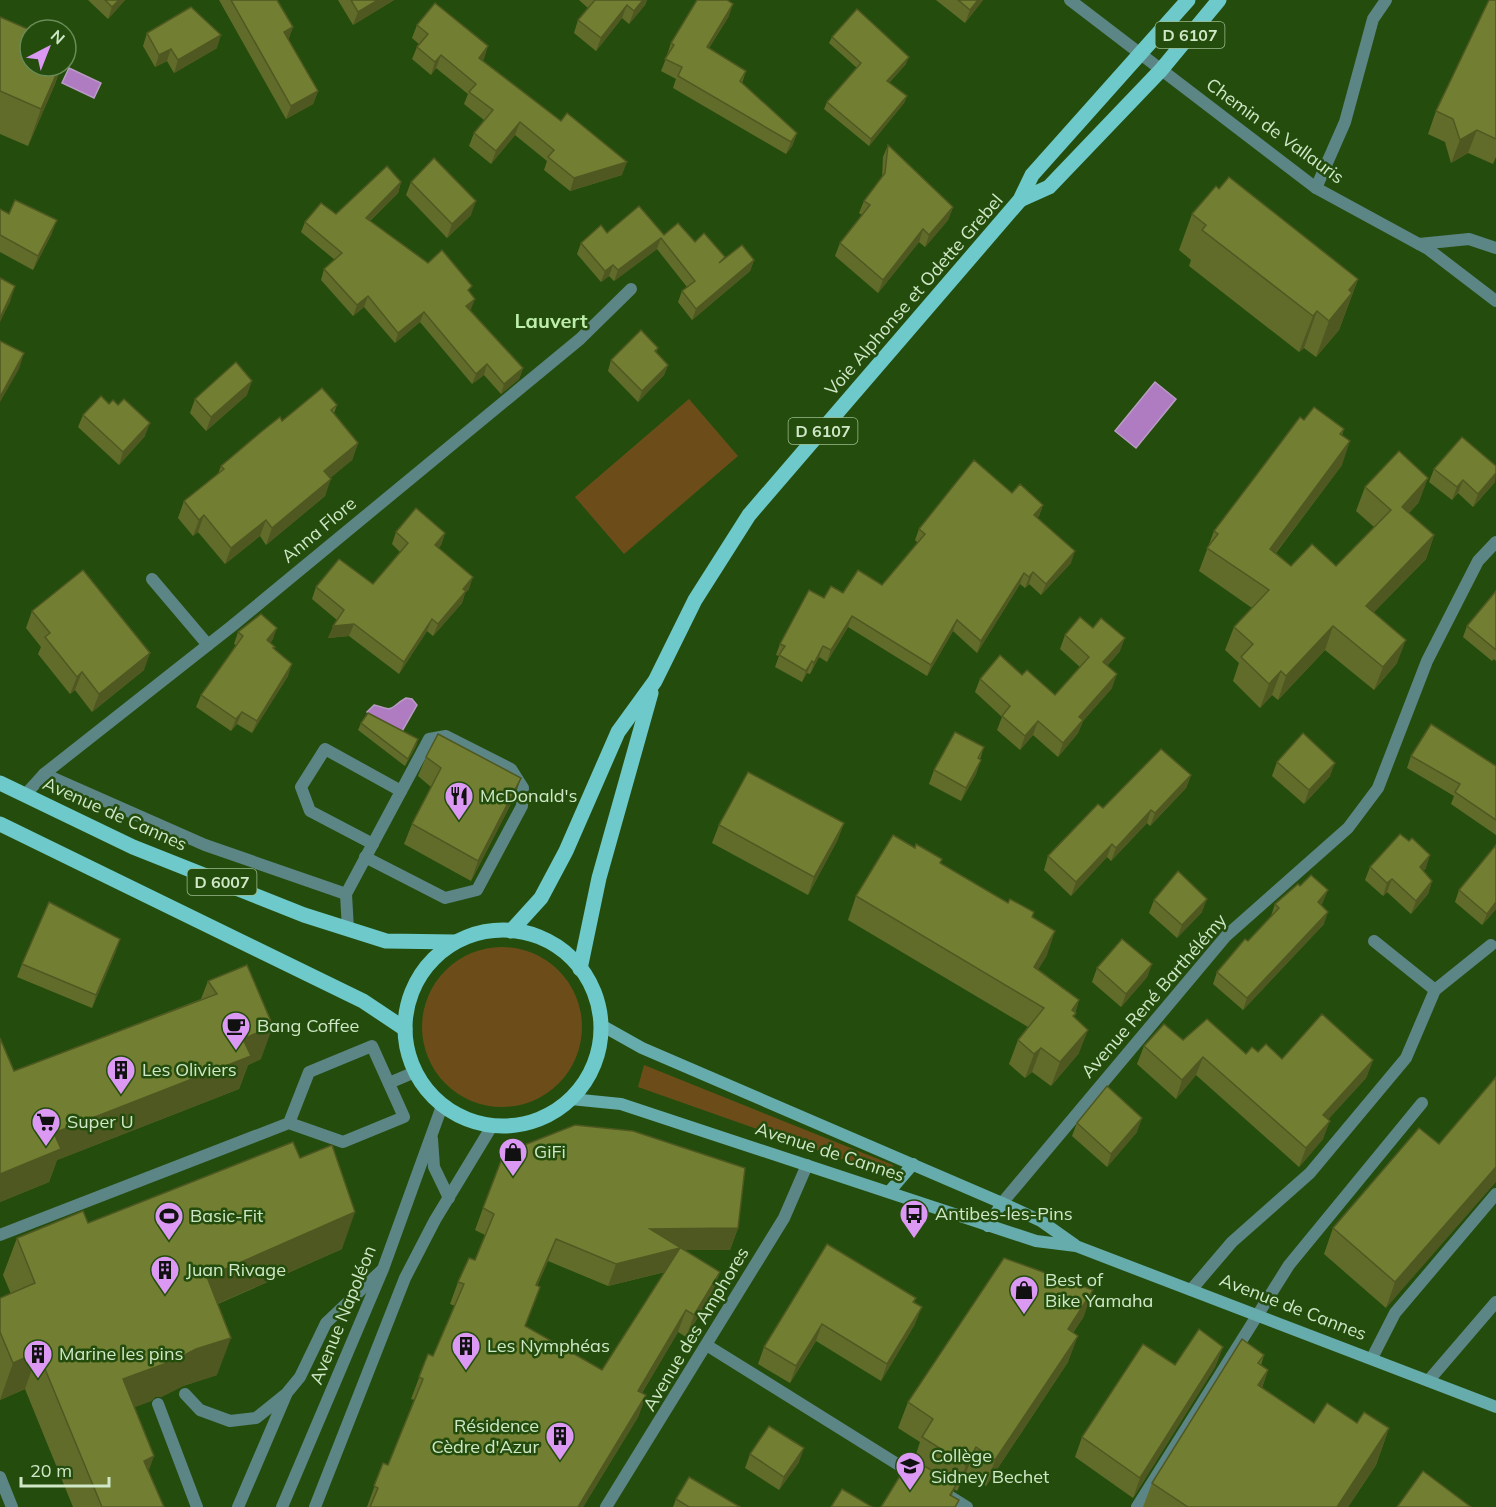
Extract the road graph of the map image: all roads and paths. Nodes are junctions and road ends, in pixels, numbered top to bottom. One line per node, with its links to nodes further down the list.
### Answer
1 (1070, 0): 5 (street, Chemin de Vallauris)
2 (1188, 0): 5 (main road, Voie Alphonse et Odette Grebel / D 6107)
3 (1219, 0): 6 (main road, Voie Alphonse et Odette Grebel / D 6107)
4 (1386, 0): 7 (street)
5 (1139, 54): 6 (street, Chemin de Vallauris); 8 (main road, Voie Alphonse et Odette Grebel / D 6107)
6 (1161, 70): 7 (street, Chemin de Vallauris); 8 (main road, Voie Alphonse et Odette Grebel / D 6107)
7 (1316, 188): 9 (street, Chemin de Vallauris)
8 (1020, 201): 16 (main road, Voie Alphonse et Odette Grebel / D 6107)
9 (1419, 244): 10 (street); 12 (street, Chemin de Vallauris)
10 (1496, 248)
11 (631, 288): 15 (street, Anna Flore)
12 (1496, 301)
13 (1496, 542): 47 (street, Avenue René Barthélémy)
14 (152, 579): 15 (street)
15 (208, 645): 17 (street, Anna Flore)
16 (655, 681): 26 (main road, Voie Alphonse et Odette Grebel / D 6107); 30 (main road, Voie Alphonse et Odette Grebel / D 6107)
17 (44, 774): 20 (street, Anna Flore); 24 (street)
18 (0, 783): 20 (main road, Avenue de Cannes / D 6007)
19 (401, 791): 22 (street); 22 (street); 23 (street)
20 (25, 795): 25 (main road, Avenue de Cannes / D 6007)
21 (0, 824): 33 (main road, D 6007)
22 (372, 844): 23 (street)
23 (365, 857): 24 (street)
24 (346, 894): 25 (street)
25 (348, 930): 28 (main road, Avenue de Cannes / D 6007)
26 (511, 931): 28 (main road); 30 (main road)
27 (1374, 940): 31 (street)
28 (455, 942): 33 (main road)
29 (1491, 945): 31 (street)
30 (580, 969): 32 (main road)
31 (1435, 990): 52 (street)
32 (601, 1025): 36 (main road); 42 (main road, Avenue de Cannes)
33 (405, 1029): 34 (main road)
34 (415, 1072): 35 (street); 38 (main road)
35 (389, 1083): 39 (street); 39 (street)
36 (571, 1099): 40 (main road); 43 (main road, Avenue de Cannes)
37 (1422, 1103): 54 (street)
38 (442, 1106): 40 (main road); 41 (street, Avenue Napoléon)
39 (289, 1123): 49 (street)
40 (492, 1126): 46 (street)
41 (432, 1135): 46 (street, Avenue Napoléon); 51 (street, Avenue Napoléon)
42 (913, 1164): 44 (main road); 47 (main road, Avenue de Cannes)
43 (807, 1165): 44 (main road, Avenue de Cannes); 55 (street, Avenue des Amphores)
44 (889, 1192): 48 (main road, Avenue de Cannes)
45 (1496, 1194): 56 (street)
46 (449, 1198): 67 (street)
47 (1002, 1203): 48 (main road); 50 (main road, Avenue de Cannes)
48 (988, 1226): 50 (main road, Avenue de Cannes)
49 (0, 1235)
50 (1076, 1246): 52 (main road, Avenue de Cannes)
51 (383, 1269): 59 (street); 66 (street, Avenue Napoléon)
52 (1191, 1290): 54 (main road, Avenue de Cannes)
53 (1496, 1302): 57 (street)
54 (1258, 1316): 56 (main road, Avenue de Cannes); 70 (street)
55 (708, 1346): 68 (street, Avenue des Amphores); 69 (street)
56 (1372, 1358): 57 (main road, Avenue de Cannes)
57 (1429, 1380): 61 (main road, Avenue de Cannes)
58 (185, 1394): 59 (street)
59 (286, 1394): 65 (street)
60 (158, 1404): 64 (street)
61 (1496, 1407)
62 (0, 1477): 63 (street)
63 (12, 1507)
64 (197, 1507)
65 (238, 1507)
66 (282, 1507)
67 (315, 1507)
68 (606, 1507)
69 (967, 1507)
70 (1137, 1507)

